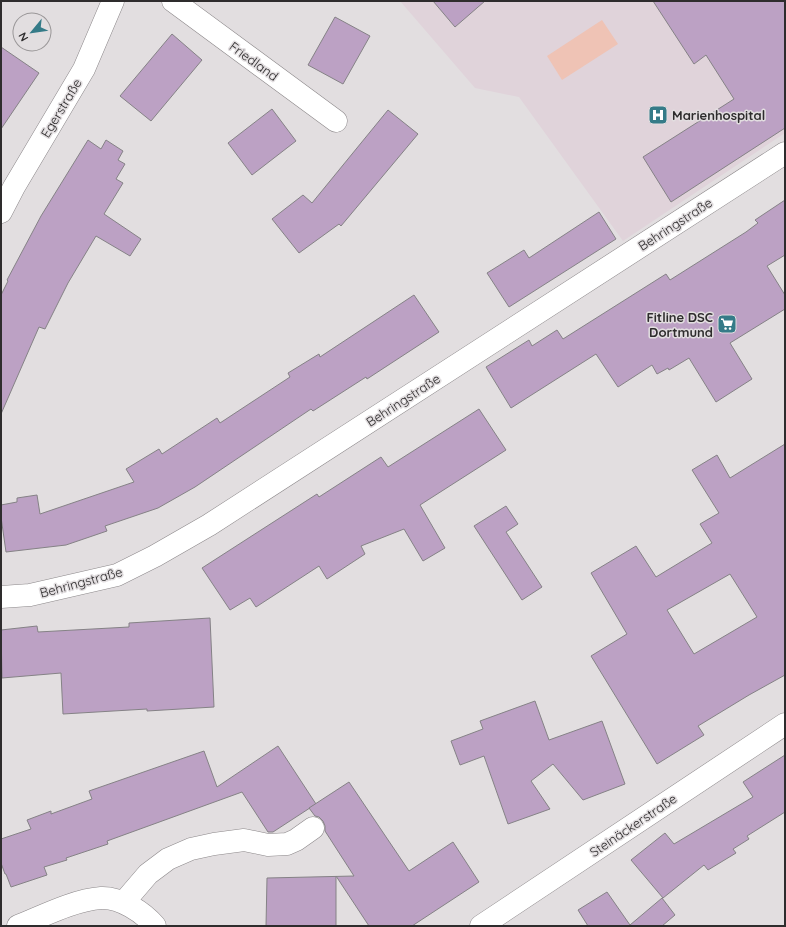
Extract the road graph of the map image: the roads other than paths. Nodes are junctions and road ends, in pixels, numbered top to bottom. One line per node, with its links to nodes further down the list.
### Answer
1 (113, 1): 5 (street, Egerstraße)
2 (172, 1): 3 (street, Friedland)
3 (336, 121)
4 (785, 153): 6 (street, Behringstraße)
5 (1, 212)
6 (1, 597)
7 (785, 724): 12 (street, Steinäckerstraße)
8 (313, 828): 9 (street)
9 (124, 902): 10 (street); 11 (street)
10 (18, 926)
11 (154, 926)
12 (481, 926)

